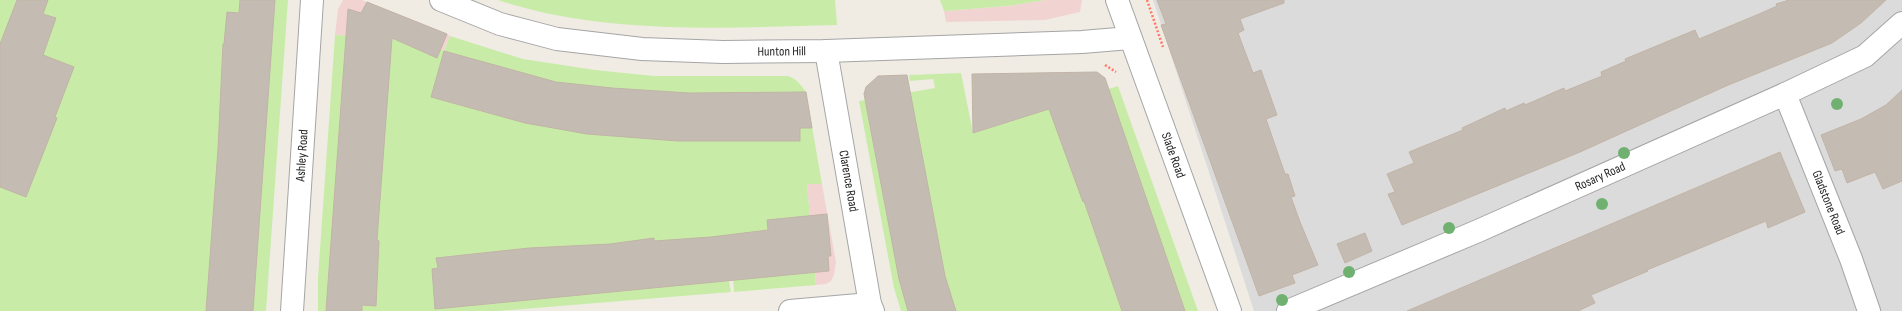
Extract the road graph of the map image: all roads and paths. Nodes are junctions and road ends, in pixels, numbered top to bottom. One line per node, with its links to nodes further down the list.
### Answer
1 (312, 0): 9 (street, Ashley Road)
2 (441, 0): 6 (street, Hunton Hill)
3 (1117, 0): 5 (street, Slade Road)
4 (1902, 23): 7 (street, Rosary Road)
5 (1130, 38): 6 (street, Hunton Hill); 11 (street, Slade Road)
6 (826, 51): 8 (street, Clarence Road)
7 (1785, 94): 12 (street, Rosary Road); 13 (street, Gladstone Road)
8 (872, 308): 10 (street)
9 (292, 311)
10 (790, 311)
11 (1230, 311)
12 (1288, 311)
13 (1869, 311)

